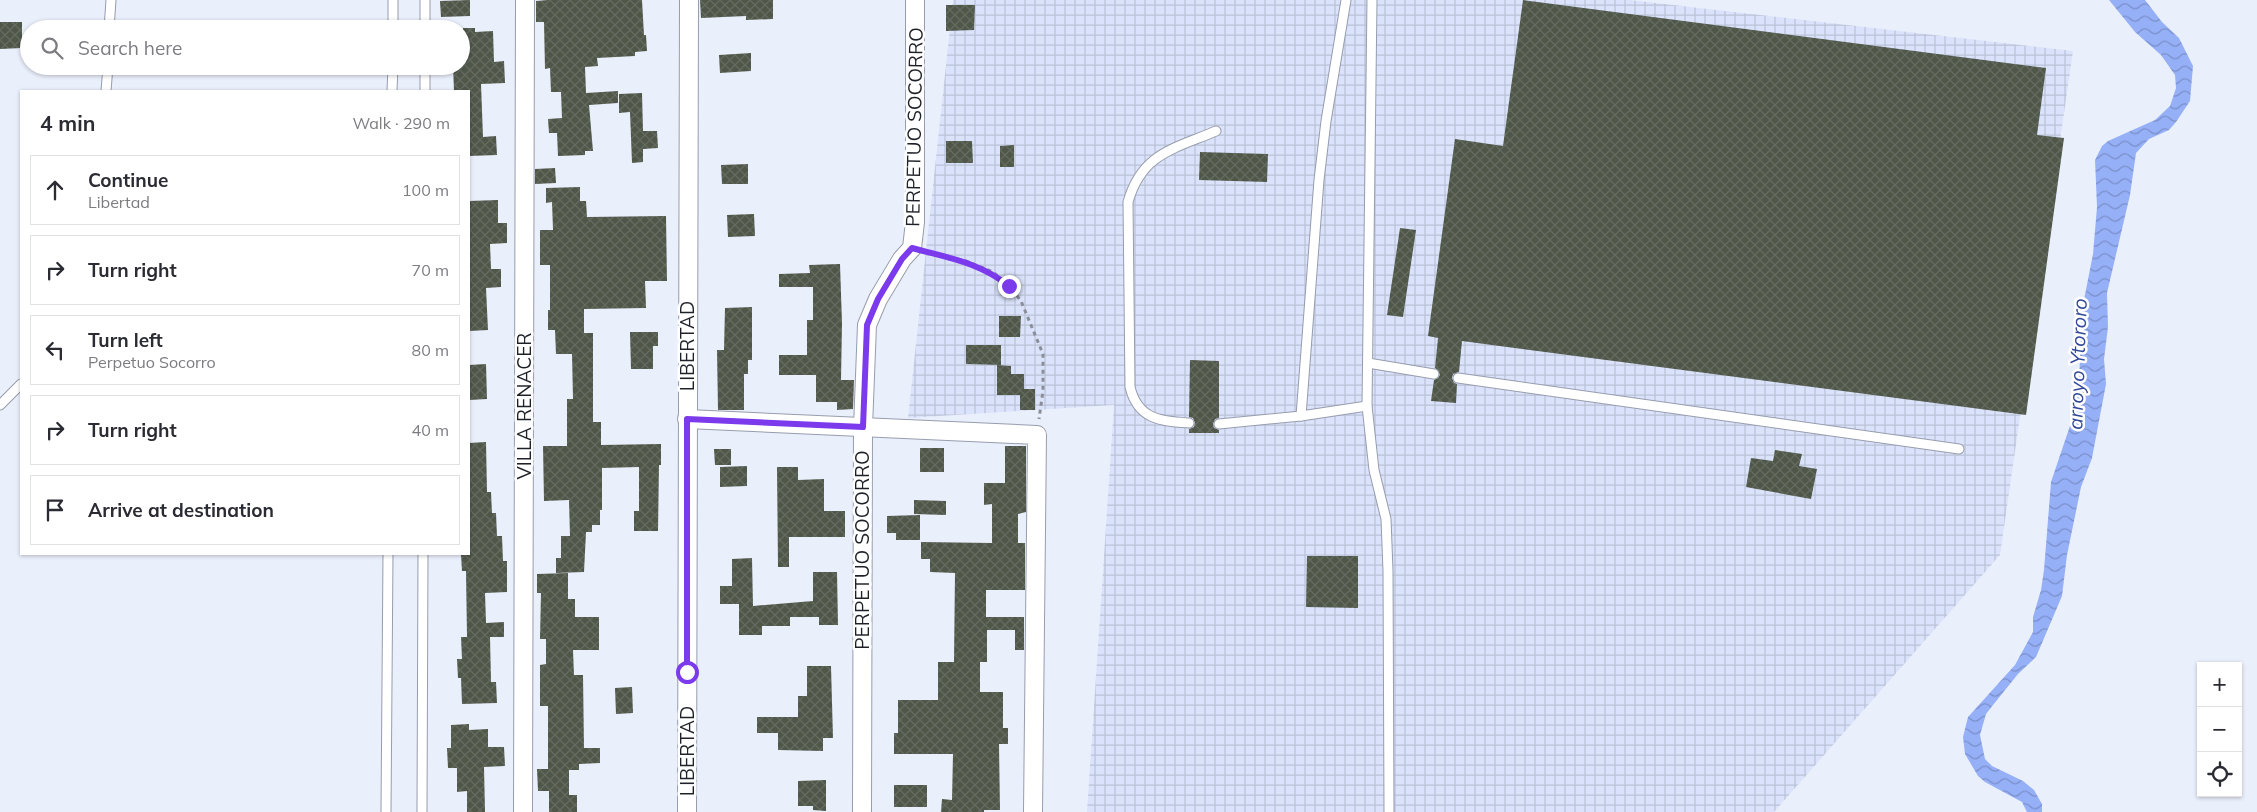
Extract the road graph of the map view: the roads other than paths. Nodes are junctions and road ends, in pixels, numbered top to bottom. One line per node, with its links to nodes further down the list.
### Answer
1 (111, 0): 9 (lane)
2 (393, 0): 10 (lane)
3 (425, 0): 11 (lane)
4 (525, 0): 35 (street, VILLA RENACER)
5 (689, 0): 26 (street, LIBERTAD)
6 (915, 0): 29 (street, PERPETUO SOCORRO)
7 (1346, 0): 25 (lane)
8 (1372, 0): 19 (lane)
9 (110, 20)
10 (393, 20)
11 (425, 20)
12 (107, 75): 15 (lane)
13 (393, 75): 16 (lane)
14 (425, 75): 17 (lane)
15 (106, 90)
16 (392, 90)
17 (425, 90)
18 (1216, 131): 27 (lane)
19 (1368, 363): 20 (lane); 24 (lane)
20 (1434, 374)
21 (1458, 378): 30 (lane)
22 (20, 385): 23 (lane)
23 (0, 405)
24 (1367, 406): 25 (lane); 39 (lane)
25 (1301, 416): 28 (lane)
26 (687, 419): 29 (street); 36 (street, LIBERTAD)
27 (1189, 424)
28 (1219, 424)
29 (863, 427): 37 (street, PERPETUO SOCORRO); 38 (street)
30 (1959, 449)
31 (388, 555): 33 (lane)
32 (423, 555): 34 (lane)
33 (386, 812)
34 (422, 812)
35 (522, 812)
36 (687, 812)
37 (862, 812)
38 (1033, 812)
39 (1389, 812)

